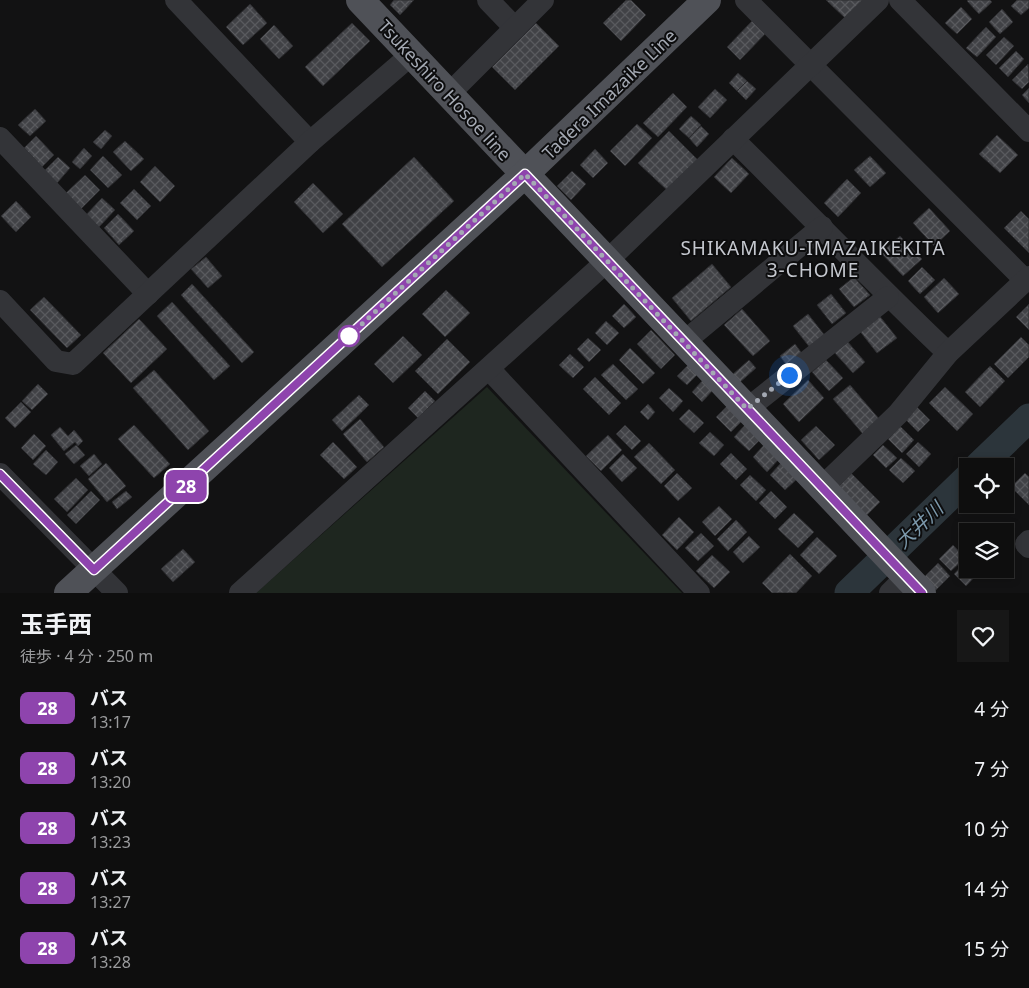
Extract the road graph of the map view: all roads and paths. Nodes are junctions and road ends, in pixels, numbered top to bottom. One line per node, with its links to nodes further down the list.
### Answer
1 (176, 0): 16 (street)
2 (360, 0): 10 (main road, Tsukeshiro Hosoe line)
3 (488, 0): 9 (street)
4 (543, 0): 9 (street)
5 (707, 0): 17 (main road, Tadera Imazaike Line)
6 (746, 0): 11 (street)
7 (878, 0): 11 (street)
8 (900, 0): 13 (street)
9 (515, 28): 12 (street)
10 (411, 54): 12 (main road, Tsukeshiro Hosoe line); 16 (street)
11 (811, 64): 15 (street); 20 (street)
12 (449, 94): 17 (main road, Tsukeshiro Hosoe line)
13 (1029, 131)
14 (0, 138): 21 (street)
15 (733, 139): 18 (street); 19 (street)
16 (310, 142): 21 (street)
17 (525, 174): 19 (main road, Tsukeshiro Hosoe line); 32 (main road, Tadera Imazaike Line)
18 (822, 227): 22 (street); 24 (street)
19 (607, 261): 24 (main road, Tsukeshiro Hosoe line); 26 (street)
20 (1027, 279): 25 (street)
21 (148, 294): 23 (street)
22 (888, 296): 25 (street); 27 (street)
23 (0, 301)
24 (684, 342): 27 (main road, Tsukeshiro Hosoe line)
25 (948, 354): 29 (street)
26 (489, 368): 36 (street); 37 (street)
27 (747, 409): 29 (main road, Tsukeshiro Hosoe line)
28 (0, 474): 32 (street)
29 (821, 488): 33 (main road, Tsukeshiro Hosoe line)
30 (1029, 541): 31 (street)
31 (1029, 547)
32 (94, 570): 34 (main road, Tadera Imazaike Line); 35 (street)
33 (906, 588)
34 (68, 593)
35 (116, 593)
36 (240, 593)
37 (699, 593)

